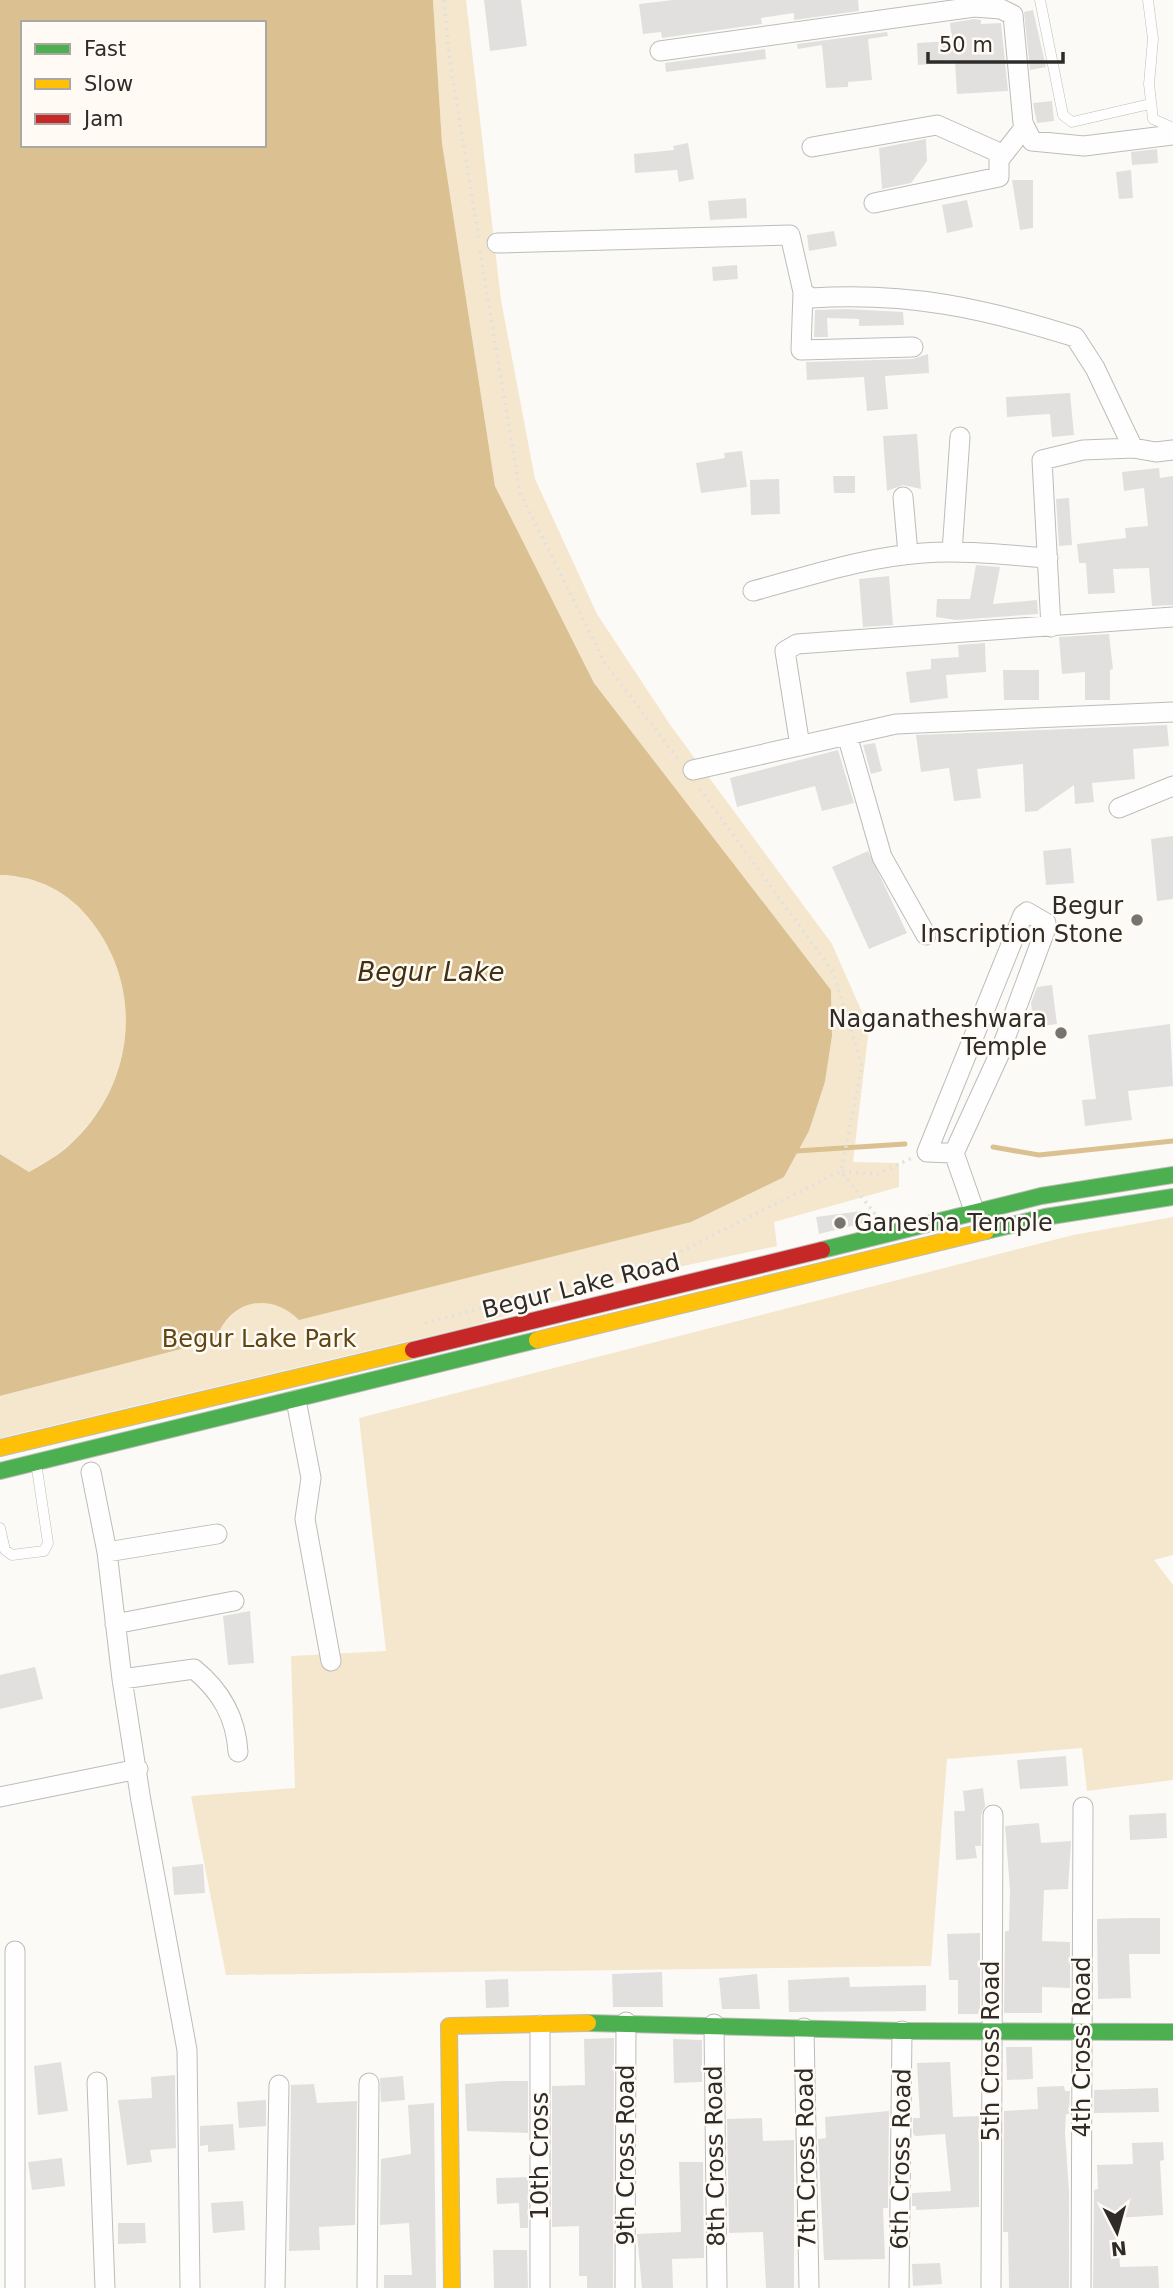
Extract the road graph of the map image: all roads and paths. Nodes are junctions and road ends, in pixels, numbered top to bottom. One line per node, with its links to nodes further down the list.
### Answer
1 (444, 0): 28 (path)
2 (1040, 0): 5 (lane)
3 (1148, 0): 5 (lane)
4 (660, 51): 6 (street)
5 (1150, 104): 7 (lane)
6 (1024, 128): 8 (street); 10 (street)
7 (1173, 128)
8 (1173, 135)
9 (813, 146): 10 (street)
10 (1002, 154): 11 (street)
11 (874, 203)
12 (497, 243): 13 (street)
13 (803, 292): 14 (street); 16 (street)
14 (913, 347)
15 (960, 437): 19 (street)
16 (1133, 448): 17 (street); 21 (street)
17 (1173, 450)
18 (903, 497): 20 (street)
19 (952, 552): 20 (street); 21 (street)
20 (908, 554): 22 (street)
21 (1048, 558): 24 (street)
22 (753, 590)
23 (1173, 617): 24 (street)
24 (1051, 627): 27 (street)
25 (1173, 712): 26 (street)
26 (847, 735): 27 (street); 31 (street)
27 (800, 746): 28 (street)
28 (691, 773): 34 (path)
29 (1173, 786): 30 (street)
30 (1119, 808)
31 (926, 935)
32 (927, 1152): 33 (street); 33 (street); 34 (path)
33 (954, 1153): 37 (street)
34 (841, 1171): 39 (path); 42 (path)
35 (1173, 1175): 37 (main road, Begur Lake Road)
36 (1173, 1197): 40 (main road, Begur Lake Road)
37 (975, 1213): 38 (main road, Begur Lake Road)
38 (921, 1227): 39 (main road, Begur Lake Road); 40 (main road)
39 (891, 1234): 41 (main road, Begur Lake Road)
40 (926, 1249): 43 (main road, Begur Lake Road)
41 (602, 1304): 43 (main road); 45 (main road, Begur Lake Road)
42 (416, 1325)
43 (607, 1325): 44 (main road, Begur Lake Road)
44 (296, 1400): 47 (main road, Begur Lake Road); 55 (street)
45 (33, 1441): 46 (main road, Begur Lake Road); 47 (lane)
46 (0, 1448)
47 (36, 1463): 48 (main road, Begur Lake Road); 50 (lane)
48 (0, 1471)
49 (91, 1472): 52 (street)
50 (0, 1528)
51 (217, 1534): 52 (street)
52 (107, 1552): 54 (street)
53 (234, 1601): 54 (street)
54 (115, 1624): 56 (street)
55 (331, 1661)
56 (122, 1679): 57 (street); 58 (street)
57 (238, 1752)
58 (138, 1769): 59 (street); 76 (street)
59 (0, 1797)
60 (1083, 1807): 70 (street, 4th Cross Road)
61 (993, 1815): 68 (street, 5th Cross Road)
62 (15, 1951): 74 (street)
63 (626, 2022): 64 (main road); 65 (main road); 81 (street, 9th Cross Road)
64 (714, 2024): 66 (main road); 82 (street, 8th Cross Road)
65 (540, 2025): 79 (main road); 80 (street, 10th Cross)
66 (804, 2028): 67 (main road); 83 (street, 7th Cross Road)
67 (902, 2031): 68 (main road); 84 (street, 6th Cross Road)
68 (990, 2031): 70 (main road); 85 (street, 5th Cross Road)
69 (1173, 2032): 70 (main road)
70 (1082, 2033): 86 (street, 4th Cross Road)
71 (97, 2082): 75 (street)
72 (369, 2083): 78 (street)
73 (279, 2085): 77 (street)
74 (15, 2288)
75 (105, 2288)
76 (190, 2288)
77 (275, 2288)
78 (367, 2288)
79 (452, 2288)
80 (540, 2288)
81 (625, 2288)
82 (716, 2288)
83 (809, 2288)
84 (899, 2288)
85 (991, 2288)
86 (1081, 2288)

